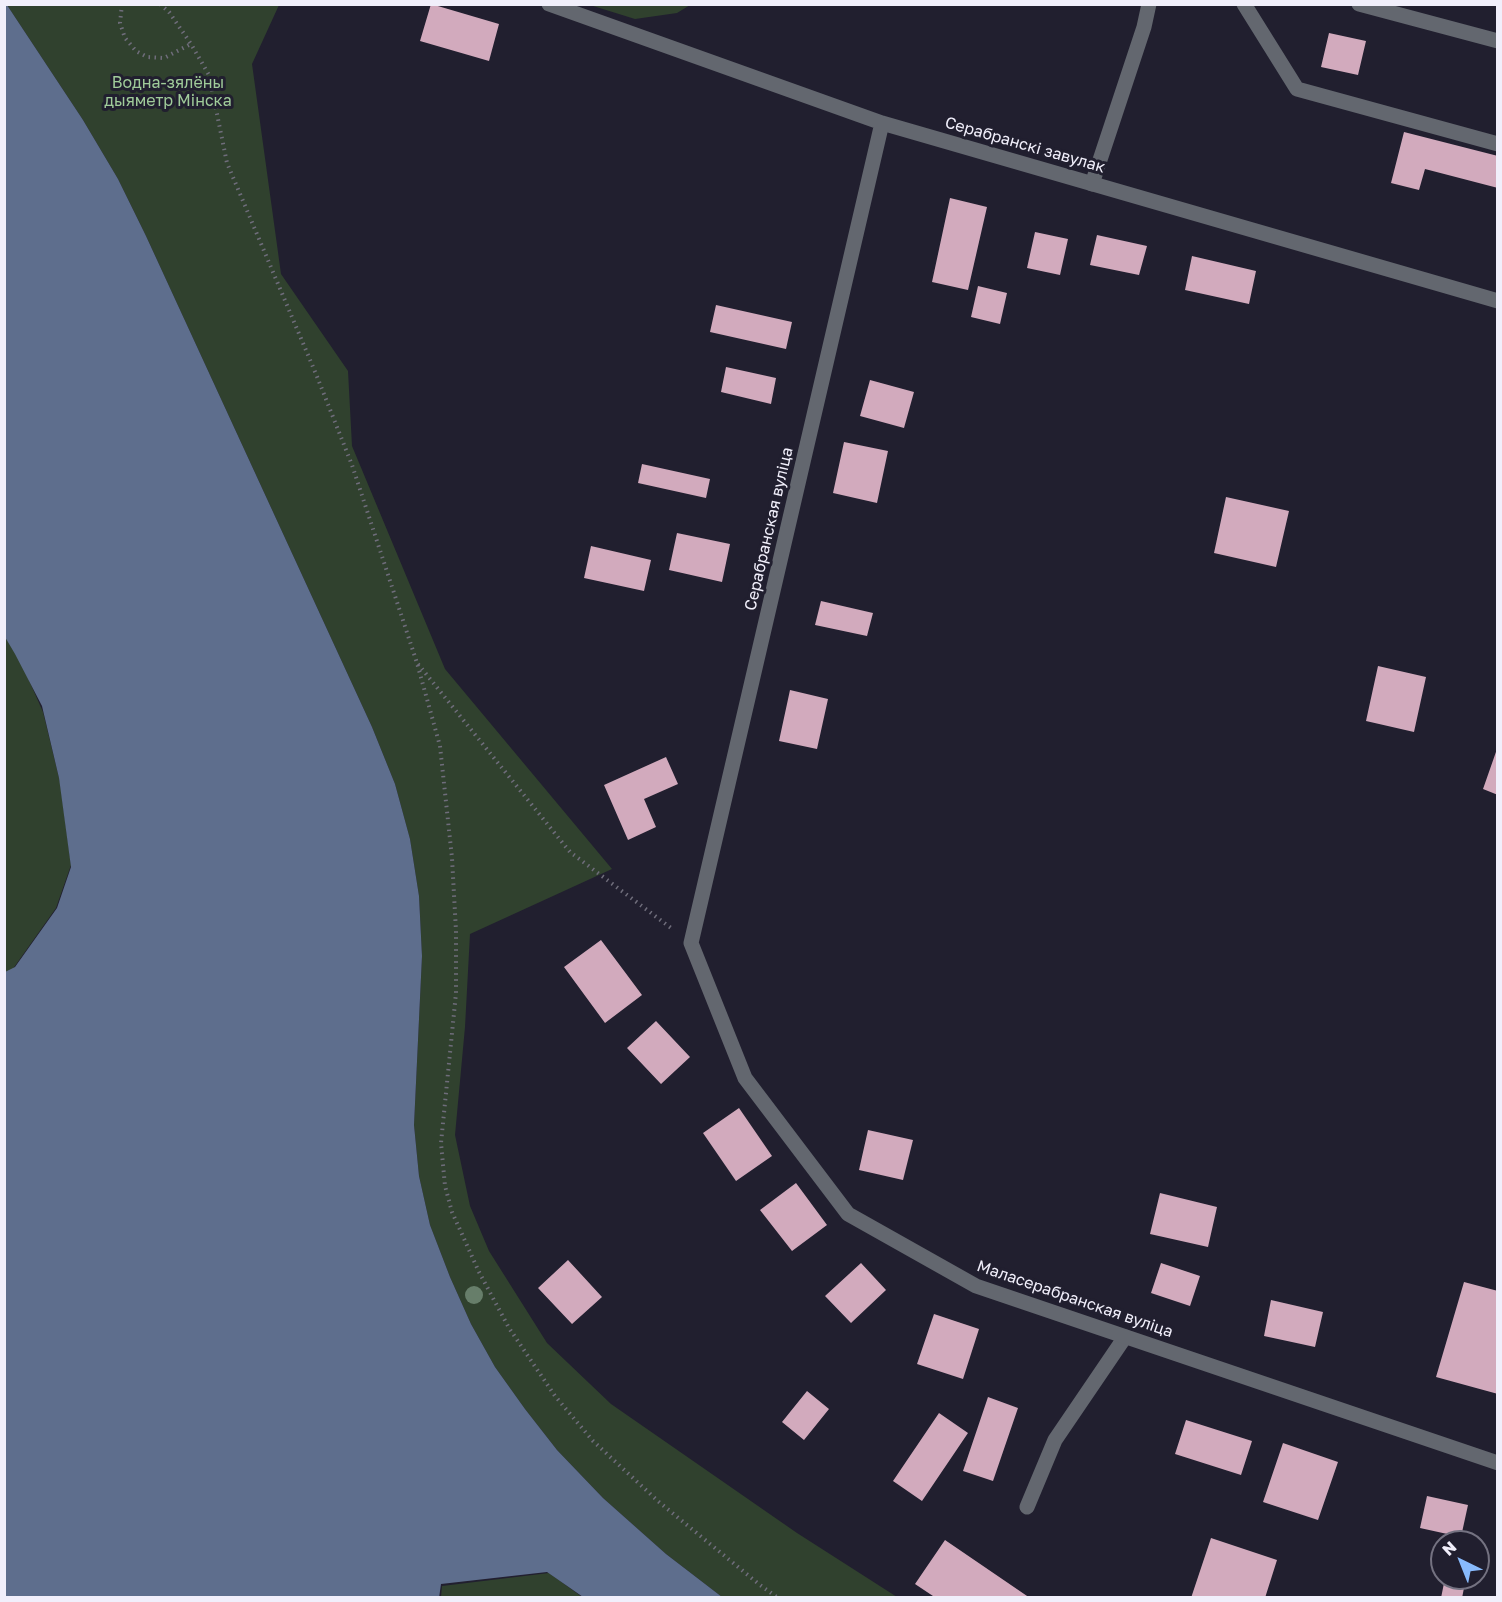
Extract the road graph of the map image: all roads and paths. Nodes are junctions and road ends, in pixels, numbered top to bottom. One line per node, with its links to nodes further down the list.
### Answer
1 (122, 4): 8 (path)
2 (160, 4): 8 (path)
3 (549, 4): 9 (street, Серабранскі завулак)
4 (1149, 4): 11 (street)
5 (1244, 4): 10 (street)
6 (1359, 4): 7 (street)
7 (1497, 41)
8 (191, 44): 13 (path)
9 (882, 123): 11 (street, Серабранскі завулак); 14 (street, Серабранская вуліца)
10 (1497, 144)
11 (1092, 184): 12 (street, Серабранскі завулак)
12 (1497, 301)
13 (417, 663): 14 (path); 18 (path)
14 (691, 943): 15 (street, Маласерабранская вуліца)
15 (1125, 1336): 16 (street, Маласерабранская вуліца); 17 (street)
16 (1497, 1463)
17 (1027, 1508)
18 (778, 1598)

